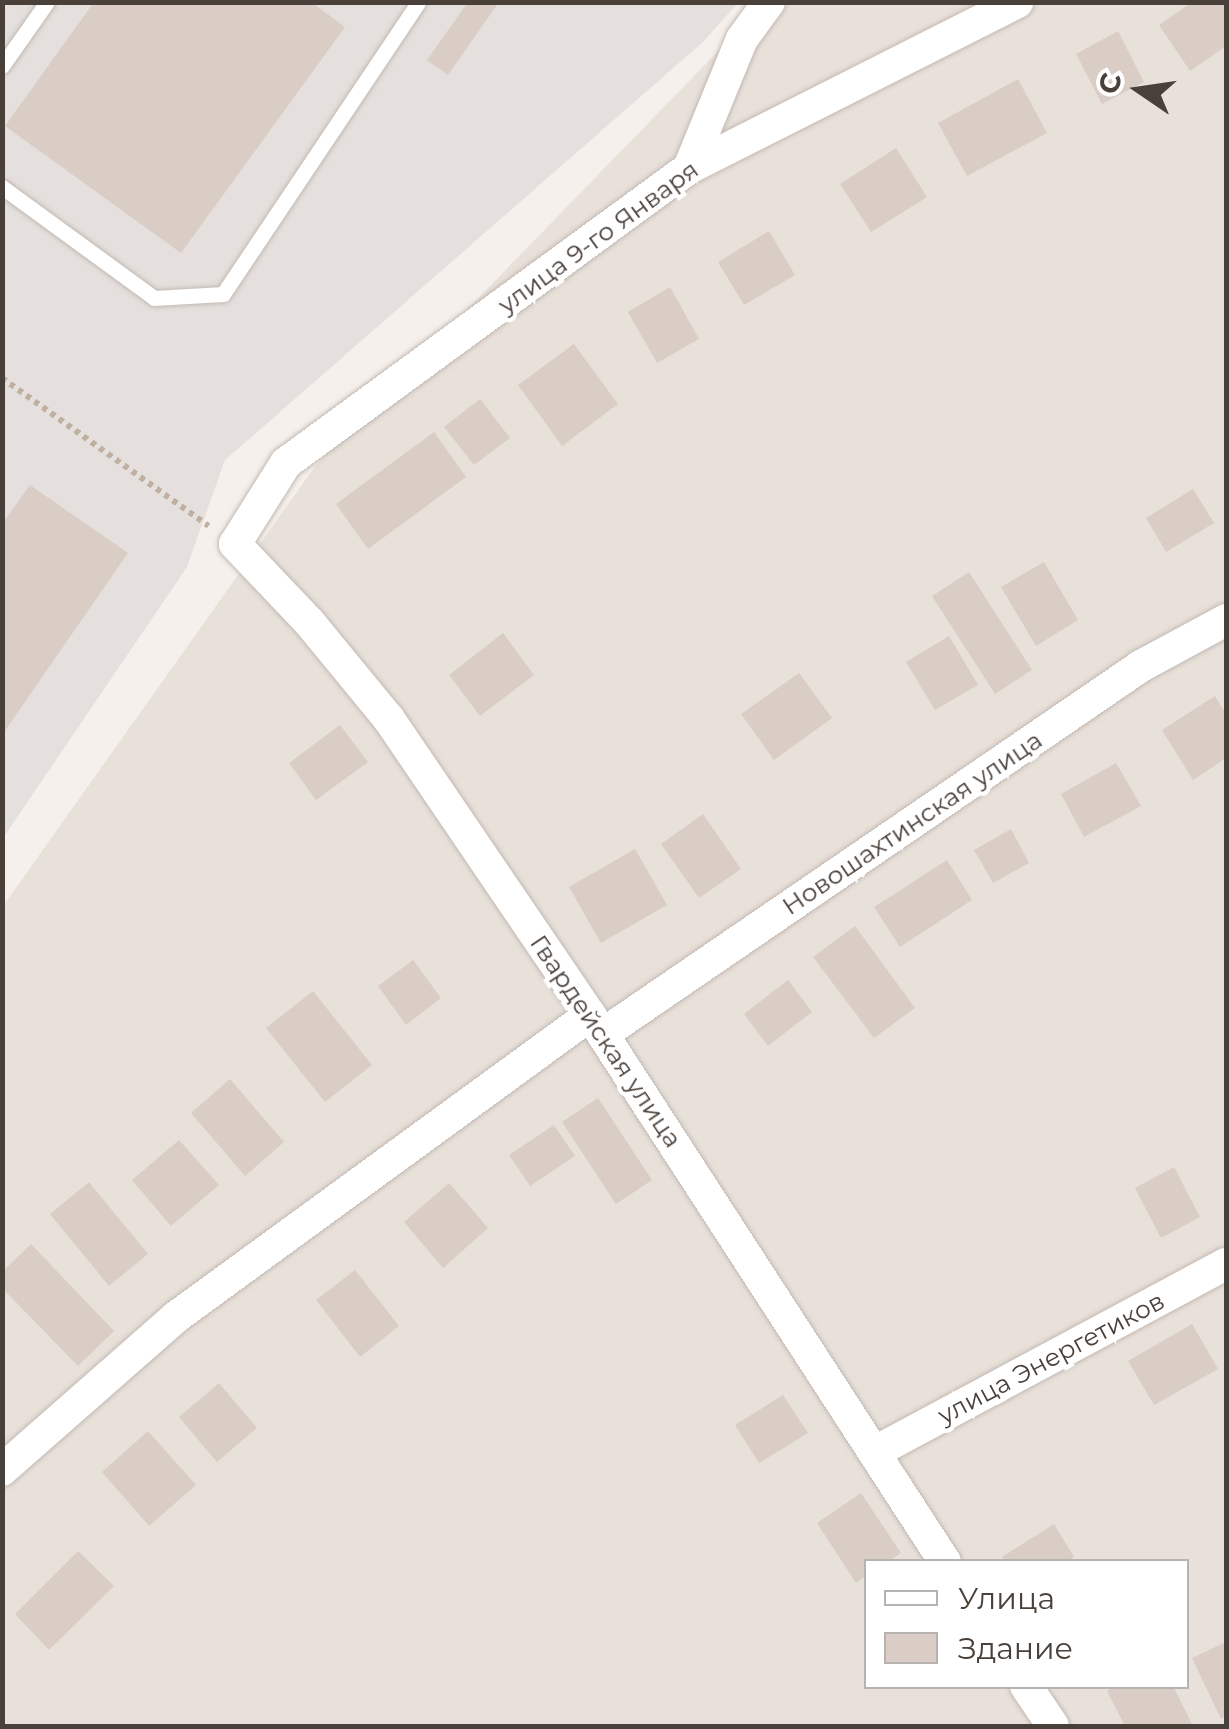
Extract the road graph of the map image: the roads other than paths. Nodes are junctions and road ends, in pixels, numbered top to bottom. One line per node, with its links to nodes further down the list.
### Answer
1 (47, 2): 5 (lane)
2 (769, 2): 6 (street)
3 (1016, 2): 6 (street, улица 9-го Января)
4 (418, 3): 7 (lane)
5 (2, 66)
6 (689, 168): 8 (street, улица 9-го Января)
7 (2, 186)
8 (235, 544): 10 (street, Гвардейская улица)
9 (1226, 620): 10 (street, Новошахтинская улица)
10 (597, 1025): 12 (street, Гвардейская улица); 13 (street, Новошахтинская улица)
11 (1226, 1264): 12 (street, улица Энергетиков)
12 (874, 1452): 14 (street, Гвардейская улица)
13 (2, 1470)
14 (943, 1559)
15 (1028, 1689): 16 (street)
16 (1054, 1726)

